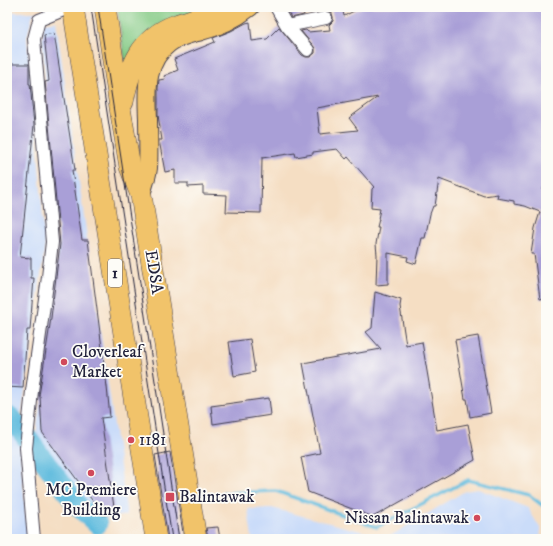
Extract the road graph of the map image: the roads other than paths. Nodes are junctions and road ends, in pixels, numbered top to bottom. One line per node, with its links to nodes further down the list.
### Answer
1 (72, 7): 11 (street); 12 (highway, 1)
2 (105, 7): 9 (highway, EDSA)
3 (226, 7): 9 (highway)
4 (250, 7): 10 (main road)
5 (276, 7): 7 (street)
6 (326, 18): 7 (street)
7 (287, 26): 8 (street)
8 (308, 50)
9 (121, 114): 10 (highway, EDSA)
10 (141, 195): 13 (highway, EDSA)
11 (34, 539)
12 (156, 539)
13 (196, 539)

